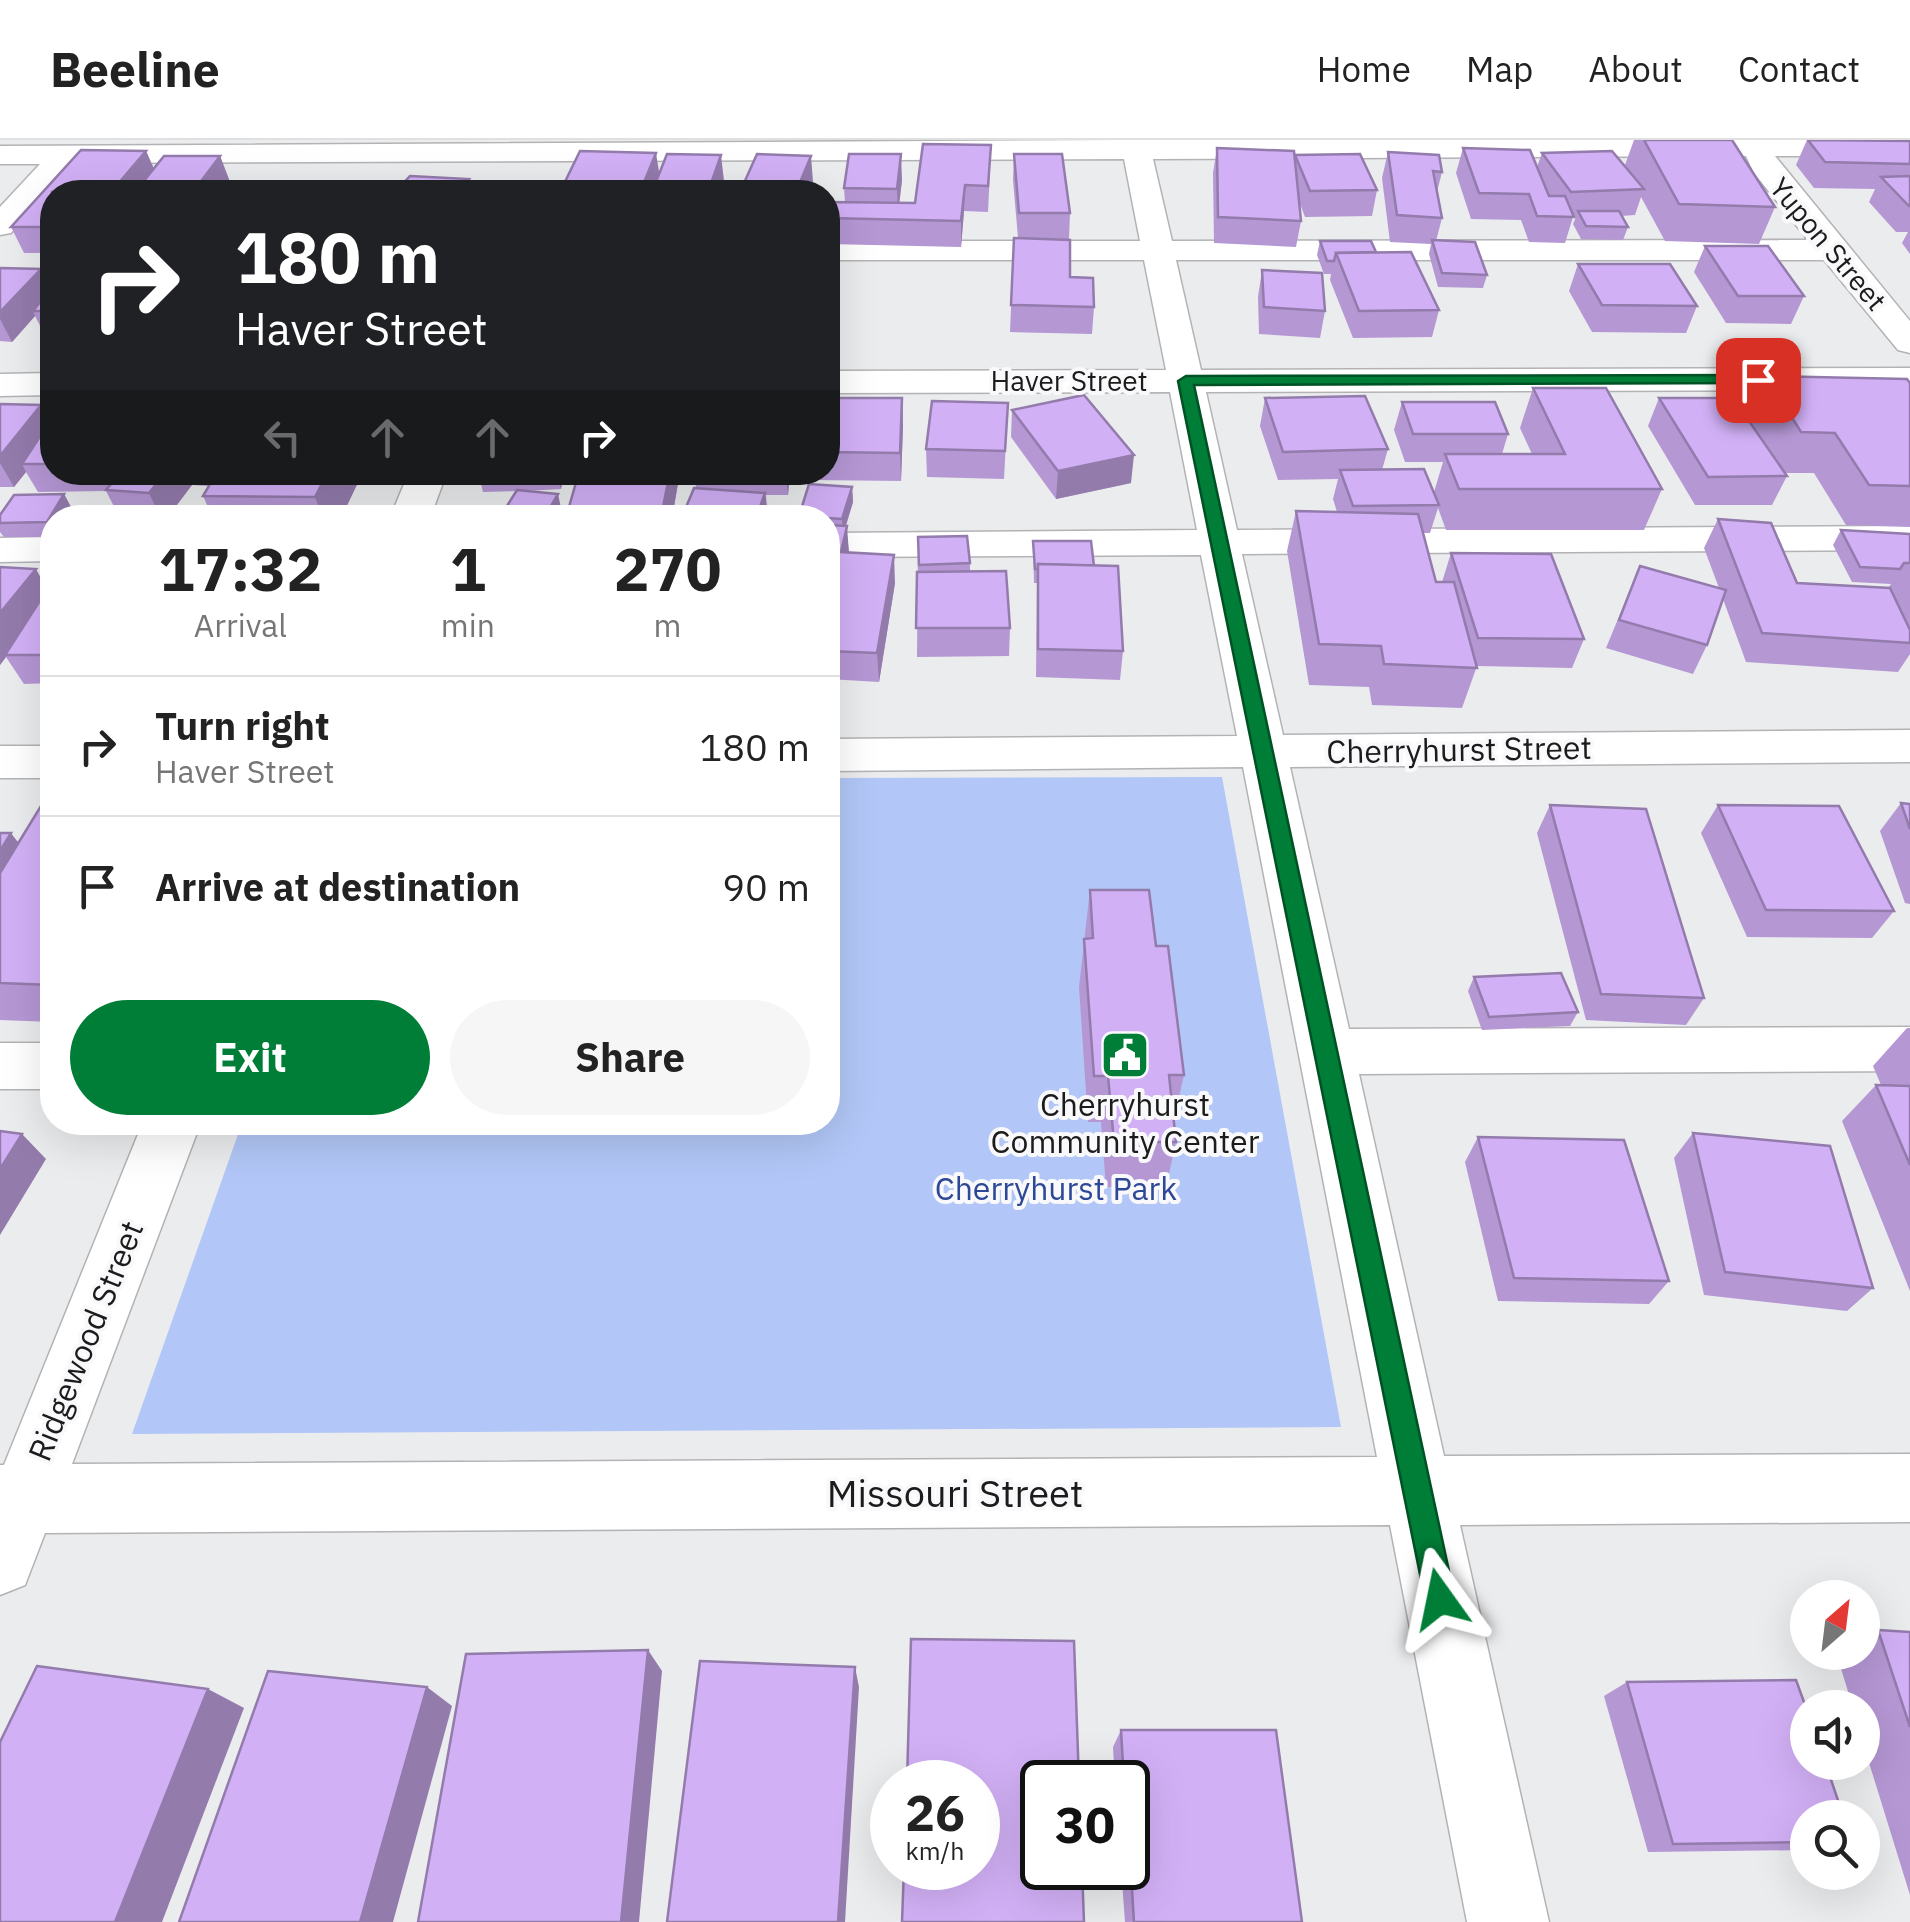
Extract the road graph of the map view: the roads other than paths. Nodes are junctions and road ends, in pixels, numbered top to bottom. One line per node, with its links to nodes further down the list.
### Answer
1 (1136, 144): 2 (street); 5 (street); 9 (street)
2 (1756, 144): 3 (street); 10 (street, Yupon Street)
3 (1910, 147)
4 (0, 155): 5 (street)
5 (64, 155): 6 (street)
6 (41, 180)
7 (40, 182): 8 (street)
8 (0, 226)
9 (1158, 250): 10 (street); 11 (street); 14 (street)
10 (1833, 250): 12 (street, Yupon Street)
11 (840, 252)
12 (1910, 343)
13 (1910, 379): 14 (street, Haver Street)
14 (1186, 381): 15 (street, Haver Street); 19 (street)
15 (840, 382)
16 (0, 384): 17 (street)
17 (40, 384)
18 (1910, 538): 19 (street)
19 (1220, 542): 20 (street); 24 (street)
20 (840, 544)
21 (40, 549): 22 (street)
22 (0, 550)
23 (1910, 746): 24 (street, Cherryhurst Street)
24 (1263, 752): 25 (street, Cherryhurst Street); 29 (street)
25 (840, 755)
26 (0, 762): 27 (street)
27 (40, 762)
28 (1910, 1049): 29 (street)
29 (1326, 1052): 34 (street)
30 (0, 1066): 31 (street)
31 (40, 1066)
32 (167, 1135): 35 (street, Ridgewood Street)
33 (1910, 1488): 34 (street, Missouri Street)
34 (1418, 1491): 35 (street, Missouri Street); 36 (street)
35 (8, 1519)
36 (1508, 1922)

